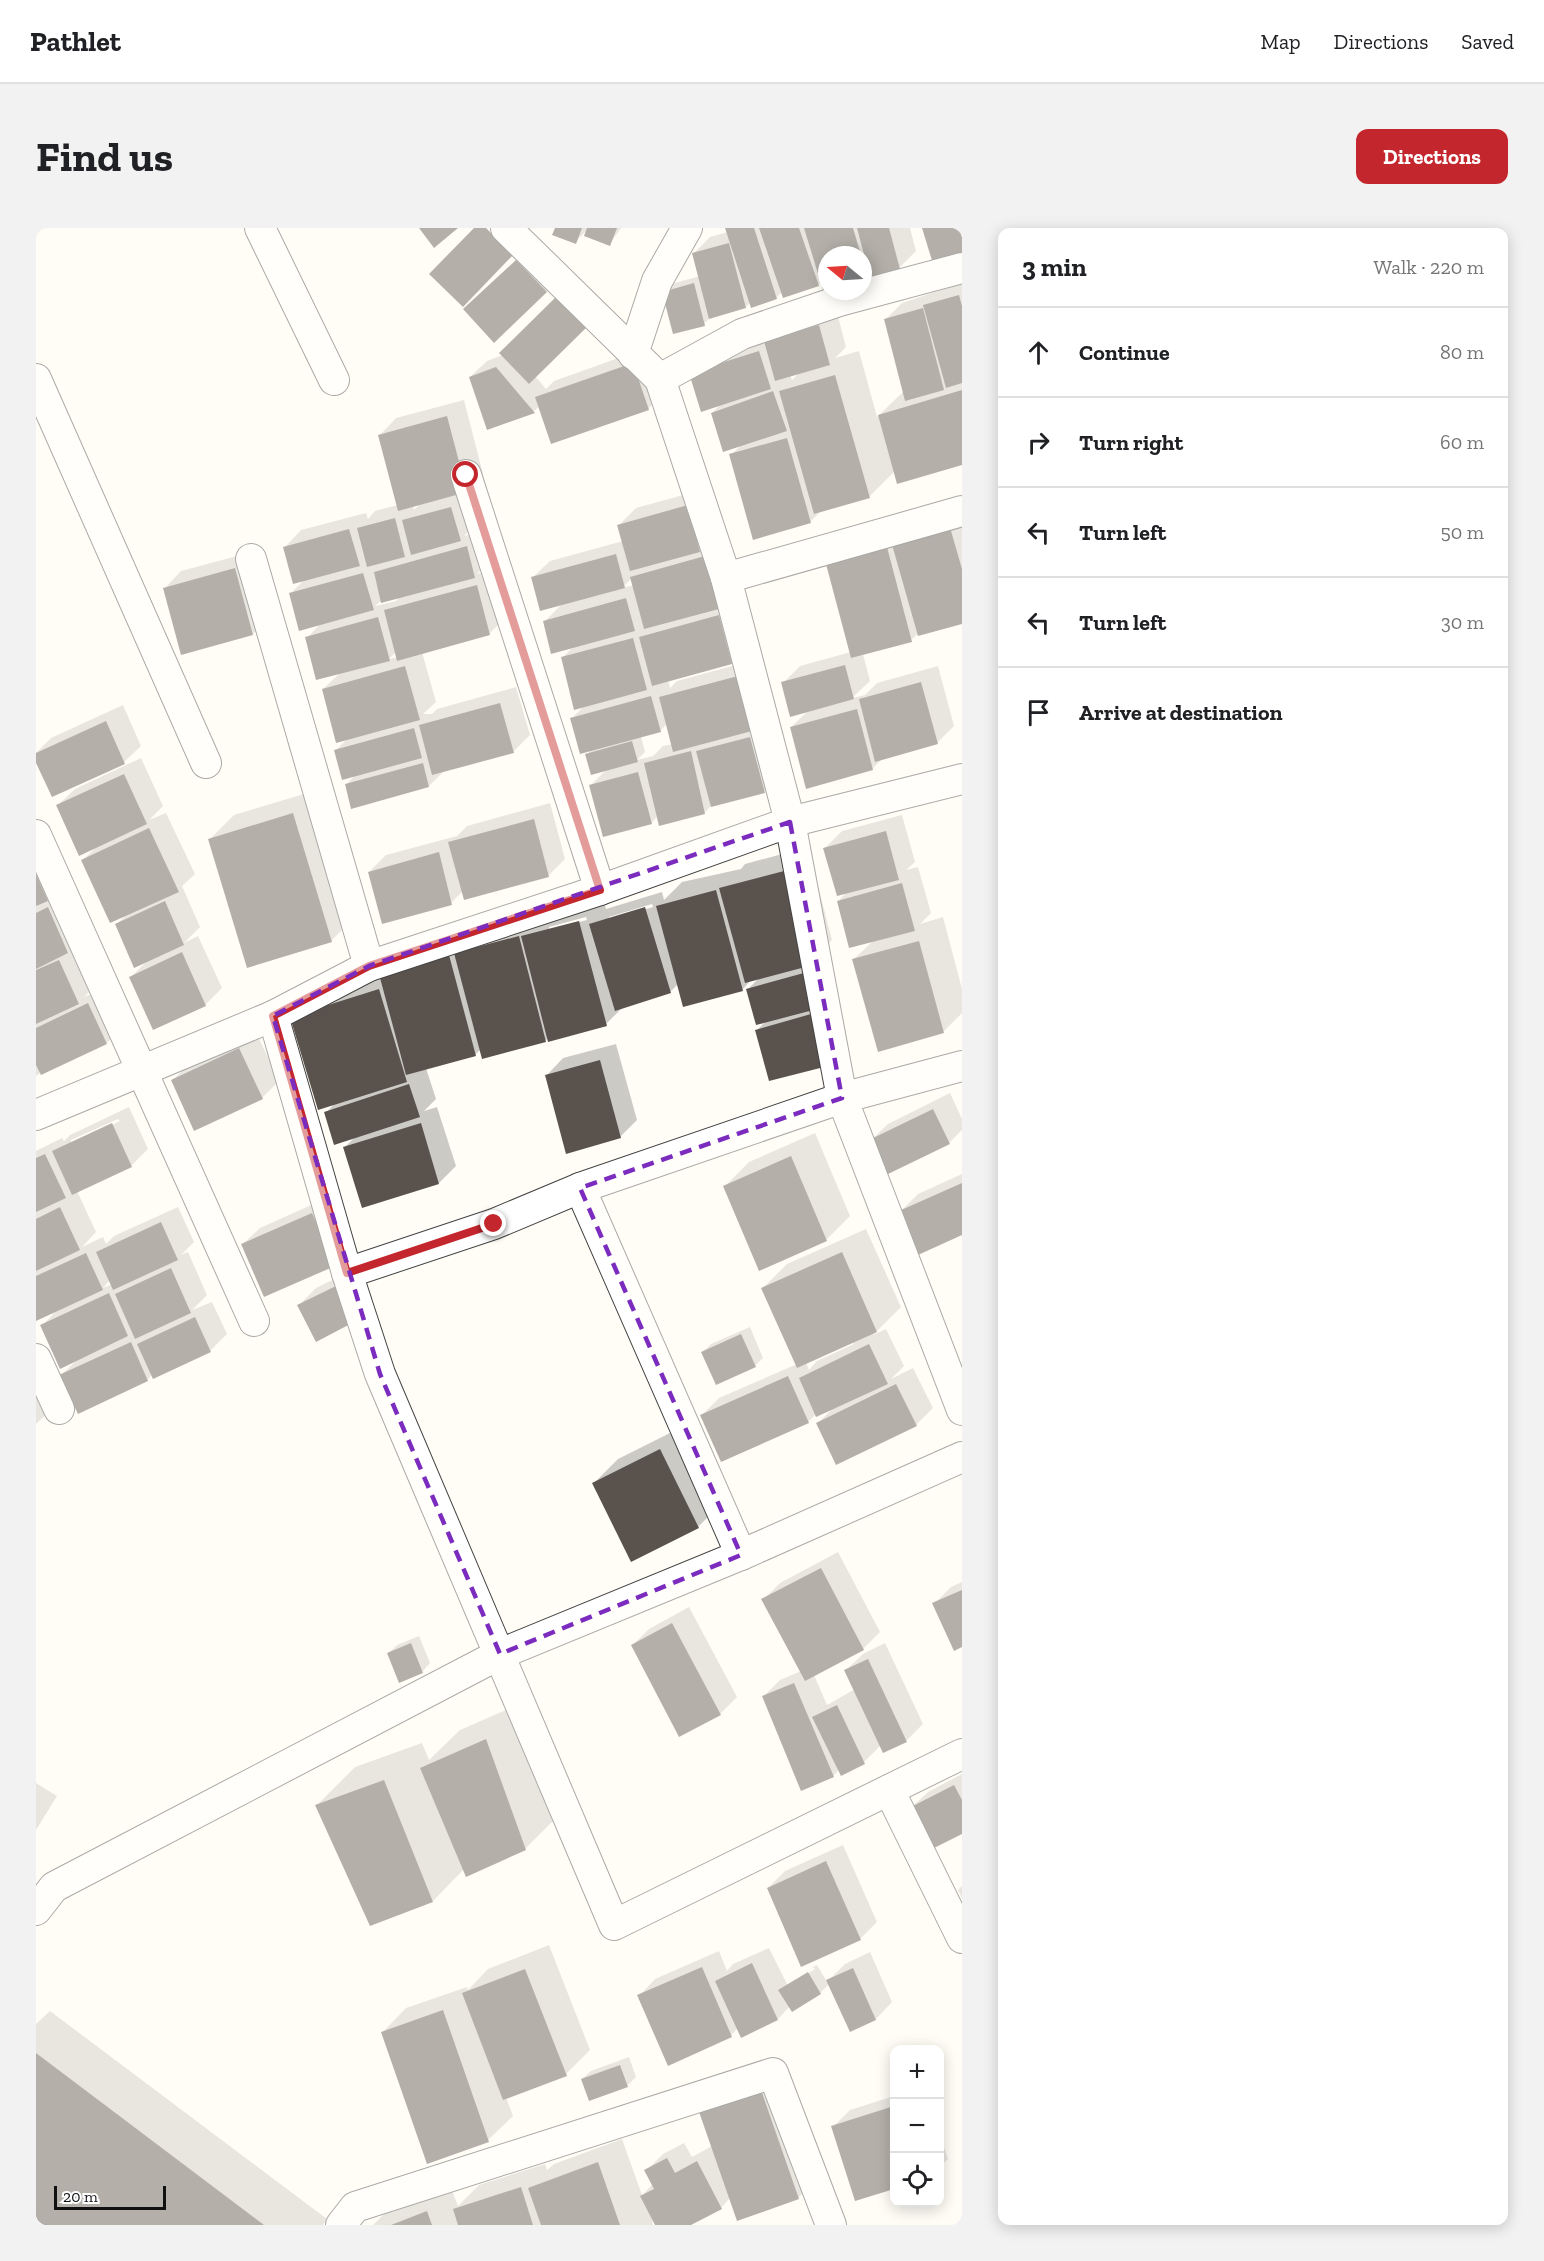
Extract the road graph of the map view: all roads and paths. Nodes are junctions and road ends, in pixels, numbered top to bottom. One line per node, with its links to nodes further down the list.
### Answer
1 (260, 228): 8 (street)
2 (506, 228): 5 (street)
3 (687, 228): 5 (street)
4 (962, 268): 7 (street)
5 (633, 354): 7 (street)
6 (36, 379): 13 (street)
7 (660, 379): 12 (street)
8 (334, 380)
9 (466, 475): 17 (street)
10 (962, 511): 12 (street)
11 (251, 559): 18 (street)
12 (726, 578): 15 (street)
13 (206, 763)
14 (962, 779): 15 (street)
15 (790, 822): 17 (street); 22 (street)
16 (36, 835): 21 (street)
17 (600, 890): 18 (street)
18 (369, 966): 19 (street)
19 (273, 1016): 21 (street); 25 (street)
20 (962, 1066): 22 (street)
21 (141, 1069): 23 (street); 26 (street)
22 (842, 1098): 24 (street); 29 (street)
23 (36, 1114)
24 (580, 1188): 25 (street); 31 (street)
25 (347, 1273): 32 (street)
26 (254, 1322)
27 (36, 1359): 28 (street)
28 (59, 1409)
29 (962, 1410)
30 (962, 1457): 31 (street)
31 (741, 1555): 32 (street)
32 (500, 1654): 34 (street); 35 (street)
33 (962, 1754): 34 (street)
34 (890, 1790): 36 (street)
35 (36, 1910)
36 (962, 1938)
37 (341, 2225): 38 (street)
38 (831, 2225)

